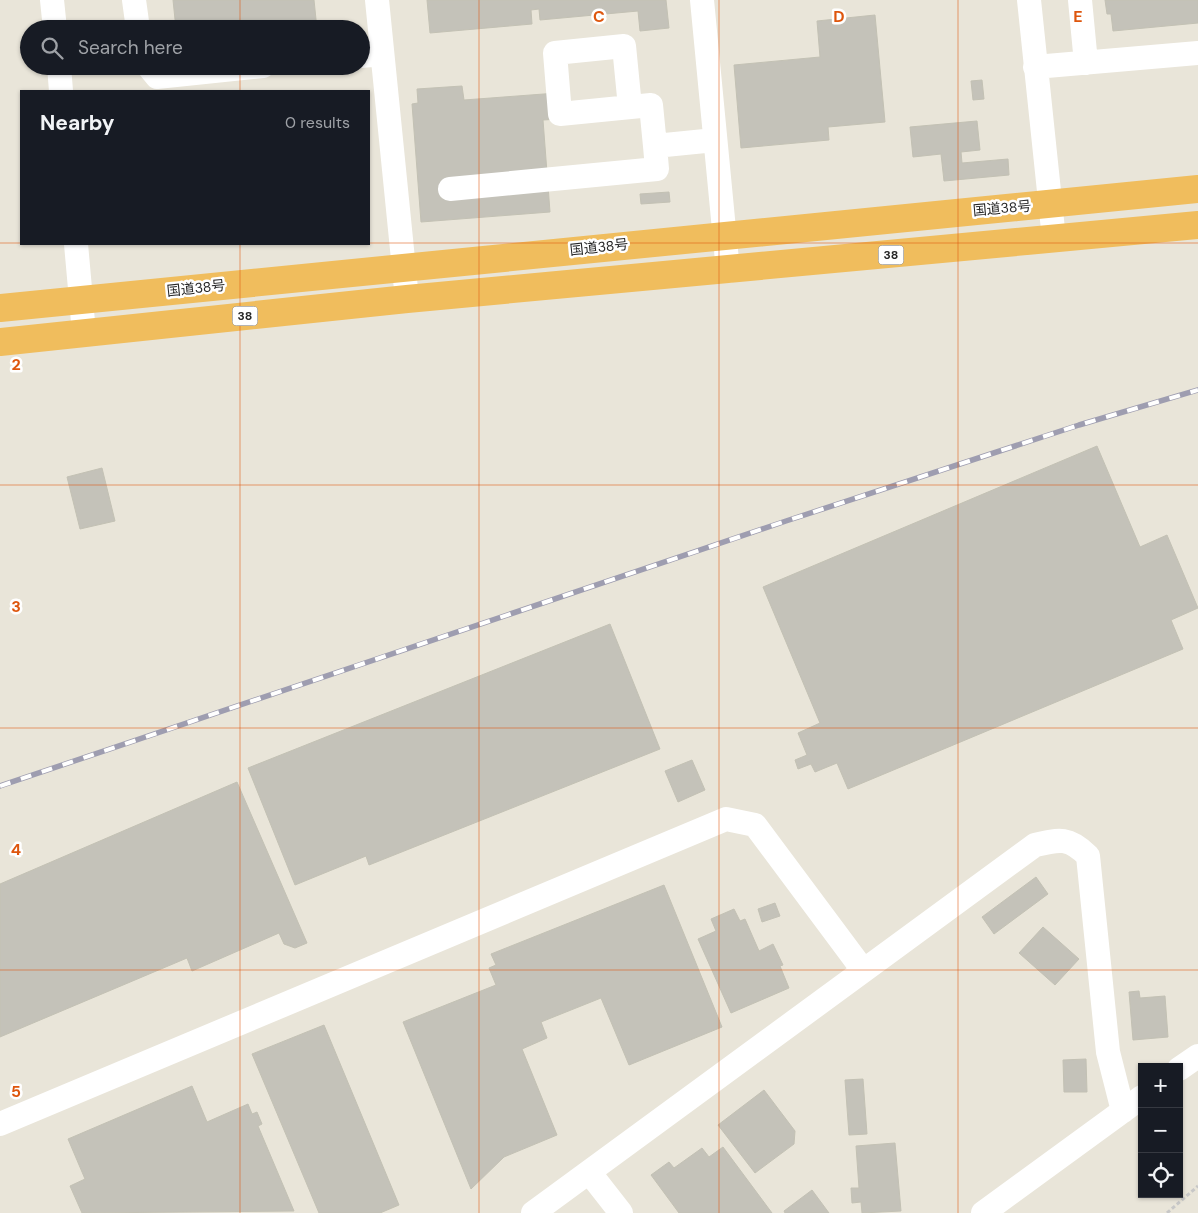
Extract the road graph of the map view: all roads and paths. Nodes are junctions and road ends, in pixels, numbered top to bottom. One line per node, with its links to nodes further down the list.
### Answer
1 (52, 0): 7 (street)
2 (134, 0): 8 (street)
3 (377, 0): 10 (street)
4 (702, 0): 18 (street)
5 (1029, 0): 12 (street)
6 (1080, 0): 11 (street)
7 (54, 20)
8 (137, 20)
9 (1198, 52): 11 (street)
10 (372, 55): 27 (street)
11 (1086, 63): 12 (street)
12 (1035, 67): 22 (street)
13 (59, 75): 16 (street)
14 (155, 75): 15 (street)
15 (176, 75)
16 (61, 90)
17 (630, 107): 19 (street)
18 (715, 140): 19 (street); 24 (street)
19 (655, 146): 21 (street)
20 (1198, 189): 22 (highway, 国道38号)
21 (450, 190)
22 (1048, 204): 24 (highway, 国道38号); 25 (street)
23 (1198, 225): 25 (highway, 38)
24 (724, 235): 27 (highway, 国道38号); 28 (street)
25 (1054, 239): 28 (highway, 38)
26 (76, 245): 29 (street)
27 (403, 267): 29 (highway, 国道38号); 30 (street)
28 (728, 271): 30 (highway, 38)
29 (81, 299): 31 (highway, 国道38号); 32 (street)
30 (407, 299): 32 (highway, 38)
31 (0, 308)
32 (84, 333): 33 (highway, 38)
33 (0, 342)
34 (863, 970): 38 (street); 39 (street); 40 (street)
35 (1198, 1056): 36 (street)
36 (1183, 1067)
37 (1138, 1100): 38 (street)
38 (1123, 1111): 44 (street)
39 (0, 1124)
40 (589, 1172): 42 (street); 43 (street)
41 (1198, 1186): 45 (path)
42 (533, 1213)
43 (621, 1213)
44 (983, 1213)
45 (1167, 1213)

